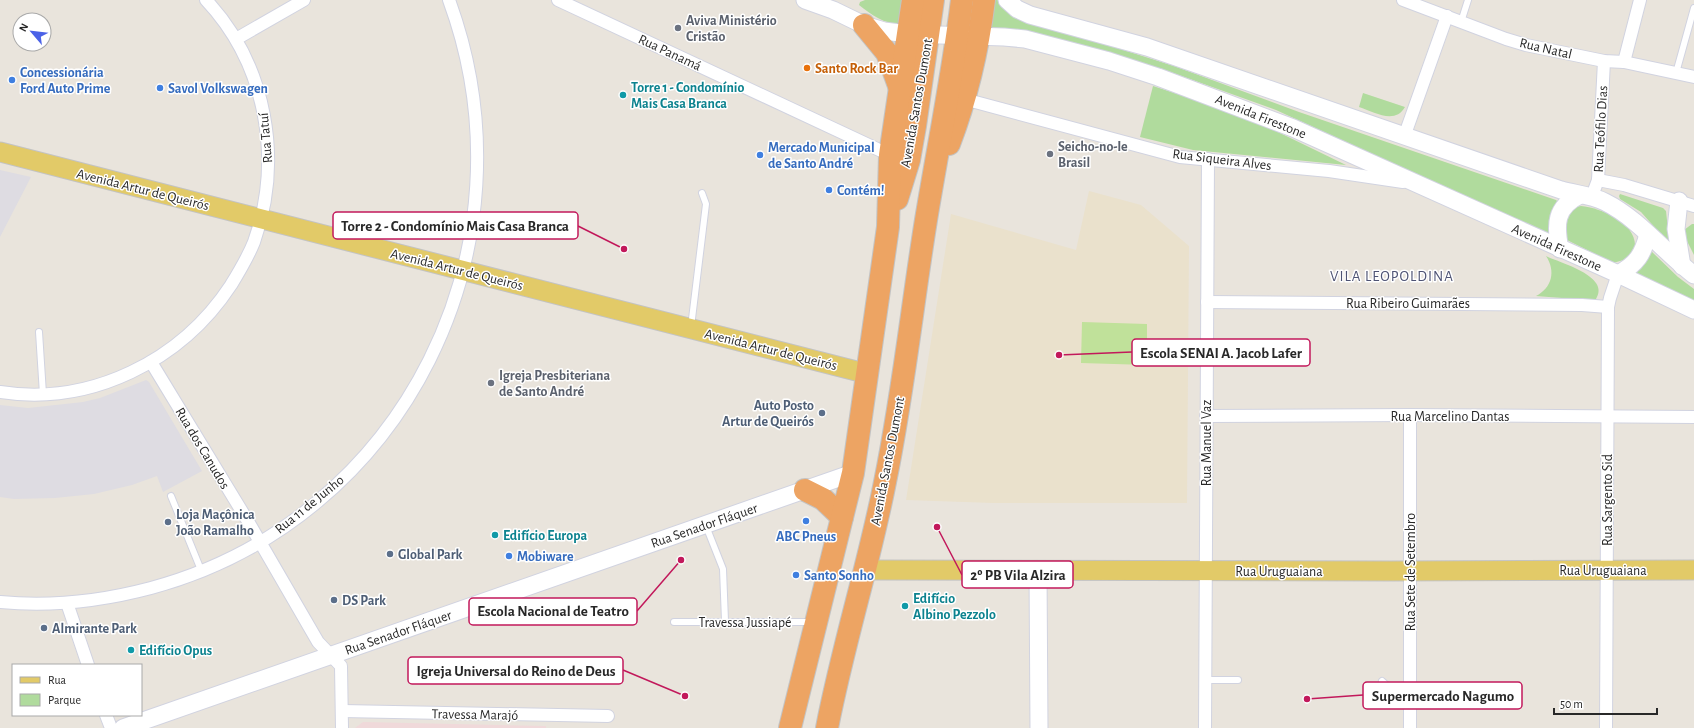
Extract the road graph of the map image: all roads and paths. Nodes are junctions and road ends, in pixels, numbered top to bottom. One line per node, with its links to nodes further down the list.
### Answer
1 (206, 0): 21 (street, Rua Tatuí)
2 (304, 0): 21 (street)
3 (449, 0): 42 (street, Rua 11 de Junho)
4 (558, 0): 30 (street, Rua Panamá)
5 (805, 0): 17 (main road, Avenida Firestone)
6 (912, 0): 18 (highway, Avenida Santos Dumont)
7 (933, 0): 18 (highway, Avenida Santos Dumont)
8 (962, 0): 19 (highway, Avenida Santos Dumont)
9 (984, 0): 20 (highway, Avenida Santos Dumont)
10 (1007, 0): 28 (main road, Avenida Firestone)
11 (1468, 0): 16 (lane)
12 (1640, 0): 23 (street)
13 (1408, 1): 15 (street, Rua Natal)
14 (1694, 8): 24 (lane)
15 (1447, 16): 16 (street, Rua Natal); 28 (street)
16 (1461, 22): 22 (street, Rua Natal)
17 (864, 25): 18 (main road, Avenida Firestone); 26 (highway)
18 (918, 34): 19 (main road, Avenida Firestone); 26 (highway, Avenida Santos Dumont); 39 (highway, Avenida Santos Dumont)
19 (958, 35): 20 (main road, Avenida Firestone); 34 (highway, Avenida Santos Dumont)
20 (979, 36): 27 (highway, Avenida Santos Dumont); 33 (main road, Avenida Firestone)
21 (236, 39): 38 (street, Rua Tatuí)
22 (1604, 61): 23 (street, Rua Natal); 32 (street, Rua Teófilo Dias)
23 (1624, 62): 24 (street, Rua Natal)
24 (1676, 73): 25 (street, Rua Natal)
25 (1694, 77)
26 (899, 88): 30 (highway, Avenida Santos Dumont)
27 (964, 99): 31 (street, Rua Siqueira Alves); 34 (highway, Avenida Santos Dumont)
28 (1404, 137): 36 (main road, Avenida Firestone)
29 (0, 152): 38 (main road, Avenida Artur de Queirós)
30 (890, 155): 39 (highway, Avenida Santos Dumont)
31 (1208, 159): 33 (street, Rua Siqueira Alves); 45 (street, Rua Manuel Vaz)
32 (1598, 180): 36 (street, Rua Teófilo Dias); 37 (street)
33 (1414, 184): 41 (main road, Avenida Firestone)
34 (931, 192): 54 (highway, Avenida Santos Dumont)
35 (702, 193): 48 (lane)
36 (1586, 196): 40 (main road, Avenida Firestone); 41 (main road)
37 (1686, 203): 43 (main road)
38 (261, 219): 42 (main road, Avenida Artur de Queirós); 50 (street, Rua Tatuí)
39 (888, 227): 51 (highway, Avenida Santos Dumont)
40 (1648, 234): 43 (main road, Avenida Firestone); 44 (main road)
41 (1560, 249): 44 (main road, Avenida Firestone)
42 (463, 270): 48 (main road, Avenida Artur de Queirós); 65 (street, Rua 11 de Junho)
43 (1688, 271)
44 (1618, 274): 46 (street, Rua Sargento Sid); 47 (main road, Avenida Firestone)
45 (1207, 302): 46 (street, Rua Ribeiro Guimarães); 56 (street, Rua Manuel Vaz)
46 (1608, 307): 57 (street, Rua Sargento Sid)
47 (1694, 310)
48 (691, 328): 51 (main road, Avenida Artur de Queirós)
49 (39, 332): 53 (lane)
50 (151, 362): 53 (street, Rua Tatuí); 65 (street, Rua dos Canudos)
51 (868, 374): 54 (highway); 60 (highway, Avenida Santos Dumont)
52 (0, 392): 53 (street, Rua Tatuí)
53 (43, 394)
54 (900, 396): 59 (highway, Avenida Santos Dumont)
55 (1410, 415): 56 (street, Rua Marcelino Dantas); 57 (street, Rua Marcelino Dantas); 72 (street, Rua Sete de Setembro)
56 (1206, 416): 68 (street, Rua Manuel Vaz)
57 (1608, 417): 58 (street, Rua Marcelino Dantas); 69 (street, Rua Sargento Sid)
58 (1694, 418)
59 (889, 460): 60 (highway); 66 (highway, Avenida Santos Dumont)
60 (853, 473): 61 (main road, Rua Senador Fláquer); 63 (highway, Avenida Santos Dumont)
61 (805, 490): 63 (highway); 64 (main road, Rua Senador Fláquer)
62 (172, 496): 71 (lane)
63 (842, 517): 73 (highway, Avenida Santos Dumont)
64 (705, 525): 76 (lane); 79 (main road, Rua Senador Fláquer)
65 (260, 543): 71 (street, Rua 11 de Junho); 79 (street, Rua dos Canudos)
66 (865, 570): 67 (main road, Rua Uruguaiana); 73 (highway); 92 (highway, Avenida Santos Dumont)
67 (1038, 570): 68 (main road, Rua Uruguaiana); 93 (main road)
68 (1205, 570): 72 (main road, Rua Uruguaiana); 81 (street, Rua Manuel Vaz)
69 (1607, 570): 70 (main road, Rua Uruguaiana); 72 (main road, Rua Uruguaiana); 96 (street, Rua Sargento Sid)
70 (1694, 570)
71 (202, 571): 75 (street, Rua 11 de Junho)
72 (1410, 571): 84 (street, Rua Sete de Setembro)
73 (828, 575): 78 (highway, Avenida Santos Dumont)
74 (0, 602): 75 (street, Rua 11 de Junho)
75 (67, 603): 80 (street)
76 (726, 621): 77 (lane, Travessa Jussiapé); 78 (lane, Travessa Jussiapé)
77 (674, 622)
78 (816, 622): 91 (highway, Avenida Santos Dumont)
79 (332, 655): 85 (street, Rua dos Canudos); 89 (main road, Rua Senador Fláquer)
80 (88, 664)
81 (1205, 680): 82 (lane); 94 (street, Rua Manuel Vaz)
82 (1238, 680)
83 (1382, 681): 84 (lane)
84 (1410, 693): 95 (street, Rua Sete de Setembro)
85 (342, 711): 87 (street, Travessa Marajó); 90 (street, Rua dos Canudos)
86 (106, 716): 88 (street)
87 (608, 716)
88 (111, 728)
89 (123, 728)
90 (342, 728)
91 (790, 728)
92 (827, 728)
93 (1039, 728)
94 (1205, 728)
95 (1410, 728)
96 (1606, 728)

